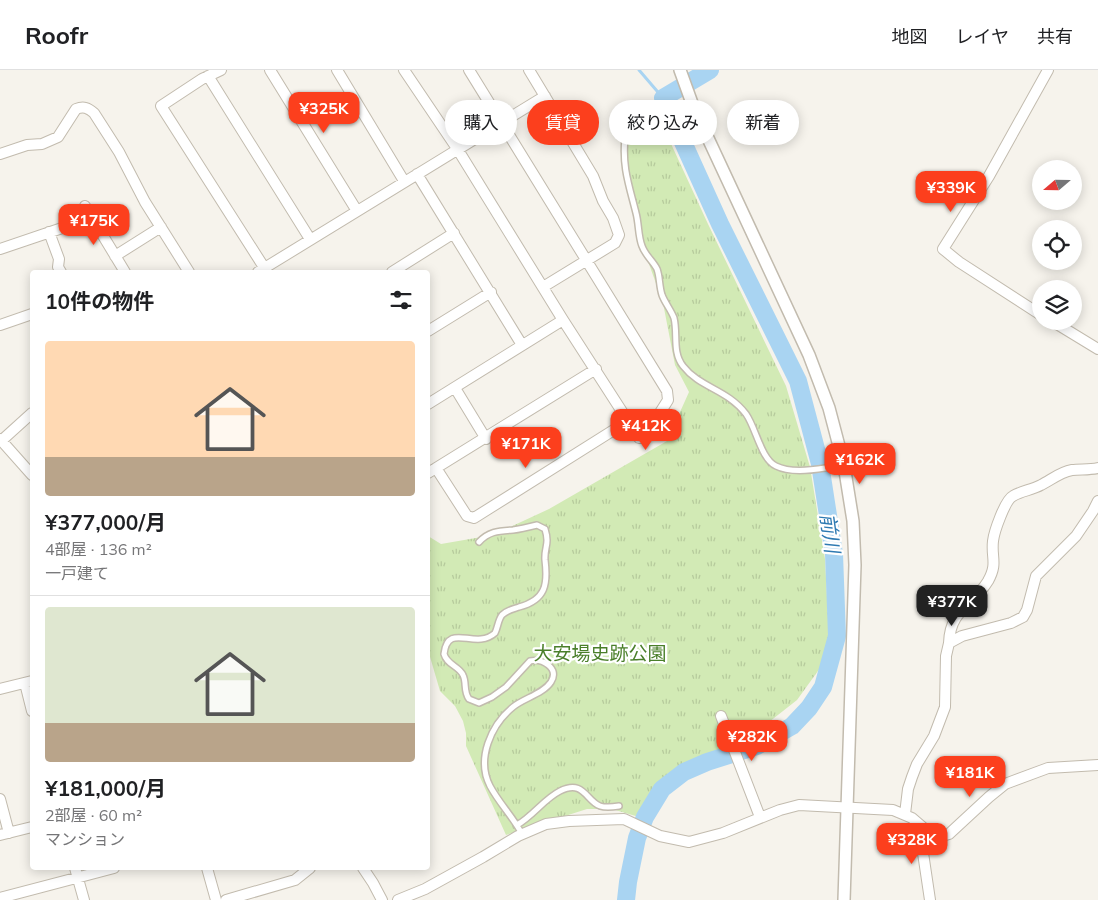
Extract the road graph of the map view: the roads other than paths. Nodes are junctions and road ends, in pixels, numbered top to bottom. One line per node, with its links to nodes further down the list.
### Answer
1 (221, 70): 9 (street)
2 (270, 70): 21 (street)
3 (336, 70): 19 (street)
4 (404, 70): 16 (street)
5 (469, 70): 11 (street)
6 (529, 70): 10 (street)
7 (1048, 70): 38 (street)
8 (682, 74): 53 (street)
9 (208, 76): 26 (street); 33 (street)
10 (545, 96): 12 (street); 29 (street)
11 (488, 100)
12 (517, 113)
13 (466, 145): 16 (street)
14 (516, 145): 29 (street)
15 (625, 145): 53 (lane)
16 (458, 150): 18 (street); 36 (street)
17 (0, 154): 23 (street)
18 (417, 174): 19 (street); 25 (street)
19 (404, 181): 21 (street)
20 (85, 206): 28 (street)
21 (357, 211): 26 (street)
22 (71, 225): 24 (street)
23 (161, 227): 28 (street); 32 (street)
24 (49, 232): 27 (street); 30 (street)
25 (454, 233): 35 (street); 37 (street)
26 (310, 239): 34 (street)
27 (0, 249)
28 (115, 256): 31 (street)
29 (586, 260): 36 (street); 50 (street)
30 (60, 270)
31 (124, 270)
32 (188, 270)
33 (262, 270)
34 (264, 270)
35 (395, 270)
36 (543, 286): 40 (street)
37 (491, 292): 42 (street); 44 (street)
38 (1032, 308)
39 (30, 315): 41 (street)
40 (563, 320): 44 (street); 46 (street)
41 (0, 325)
42 (430, 330)
43 (1067, 330): 45 (street)
44 (522, 345): 47 (street)
45 (1098, 349)
46 (596, 370): 50 (street); 51 (street)
47 (455, 388): 48 (street); 51 (street)
48 (430, 403)
49 (30, 418): 52 (street)
50 (628, 421): 55 (street)
51 (486, 438): 55 (street)
52 (1, 440): 56 (street)
53 (844, 465): 66 (street)
54 (1098, 468): 59 (street)
55 (432, 471)
56 (30, 473)
57 (1098, 501): 59 (street)
58 (479, 542): 71 (lane)
59 (948, 643): 67 (street)
60 (29, 682): 61 (street)
61 (0, 689)
62 (721, 716): 68 (street)
63 (1098, 765): 69 (street)
64 (0, 799): 72 (street)
65 (619, 806): 71 (lane)
66 (847, 808): 67 (street); 68 (street); 84 (street)
67 (905, 814): 69 (street)
68 (760, 817): 71 (street)
69 (922, 826): 85 (street)
70 (30, 828): 72 (street)
71 (519, 829): 83 (street)
72 (5, 834)
73 (95, 870): 77 (street)
74 (208, 870): 80 (street)
75 (308, 870): 81 (street)
76 (363, 870): 82 (street)
77 (76, 872): 78 (street); 79 (street)
78 (0, 898)
79 (84, 900)
80 (216, 900)
81 (226, 900)
82 (382, 900)
83 (398, 900)
84 (844, 900)
85 (930, 900)

